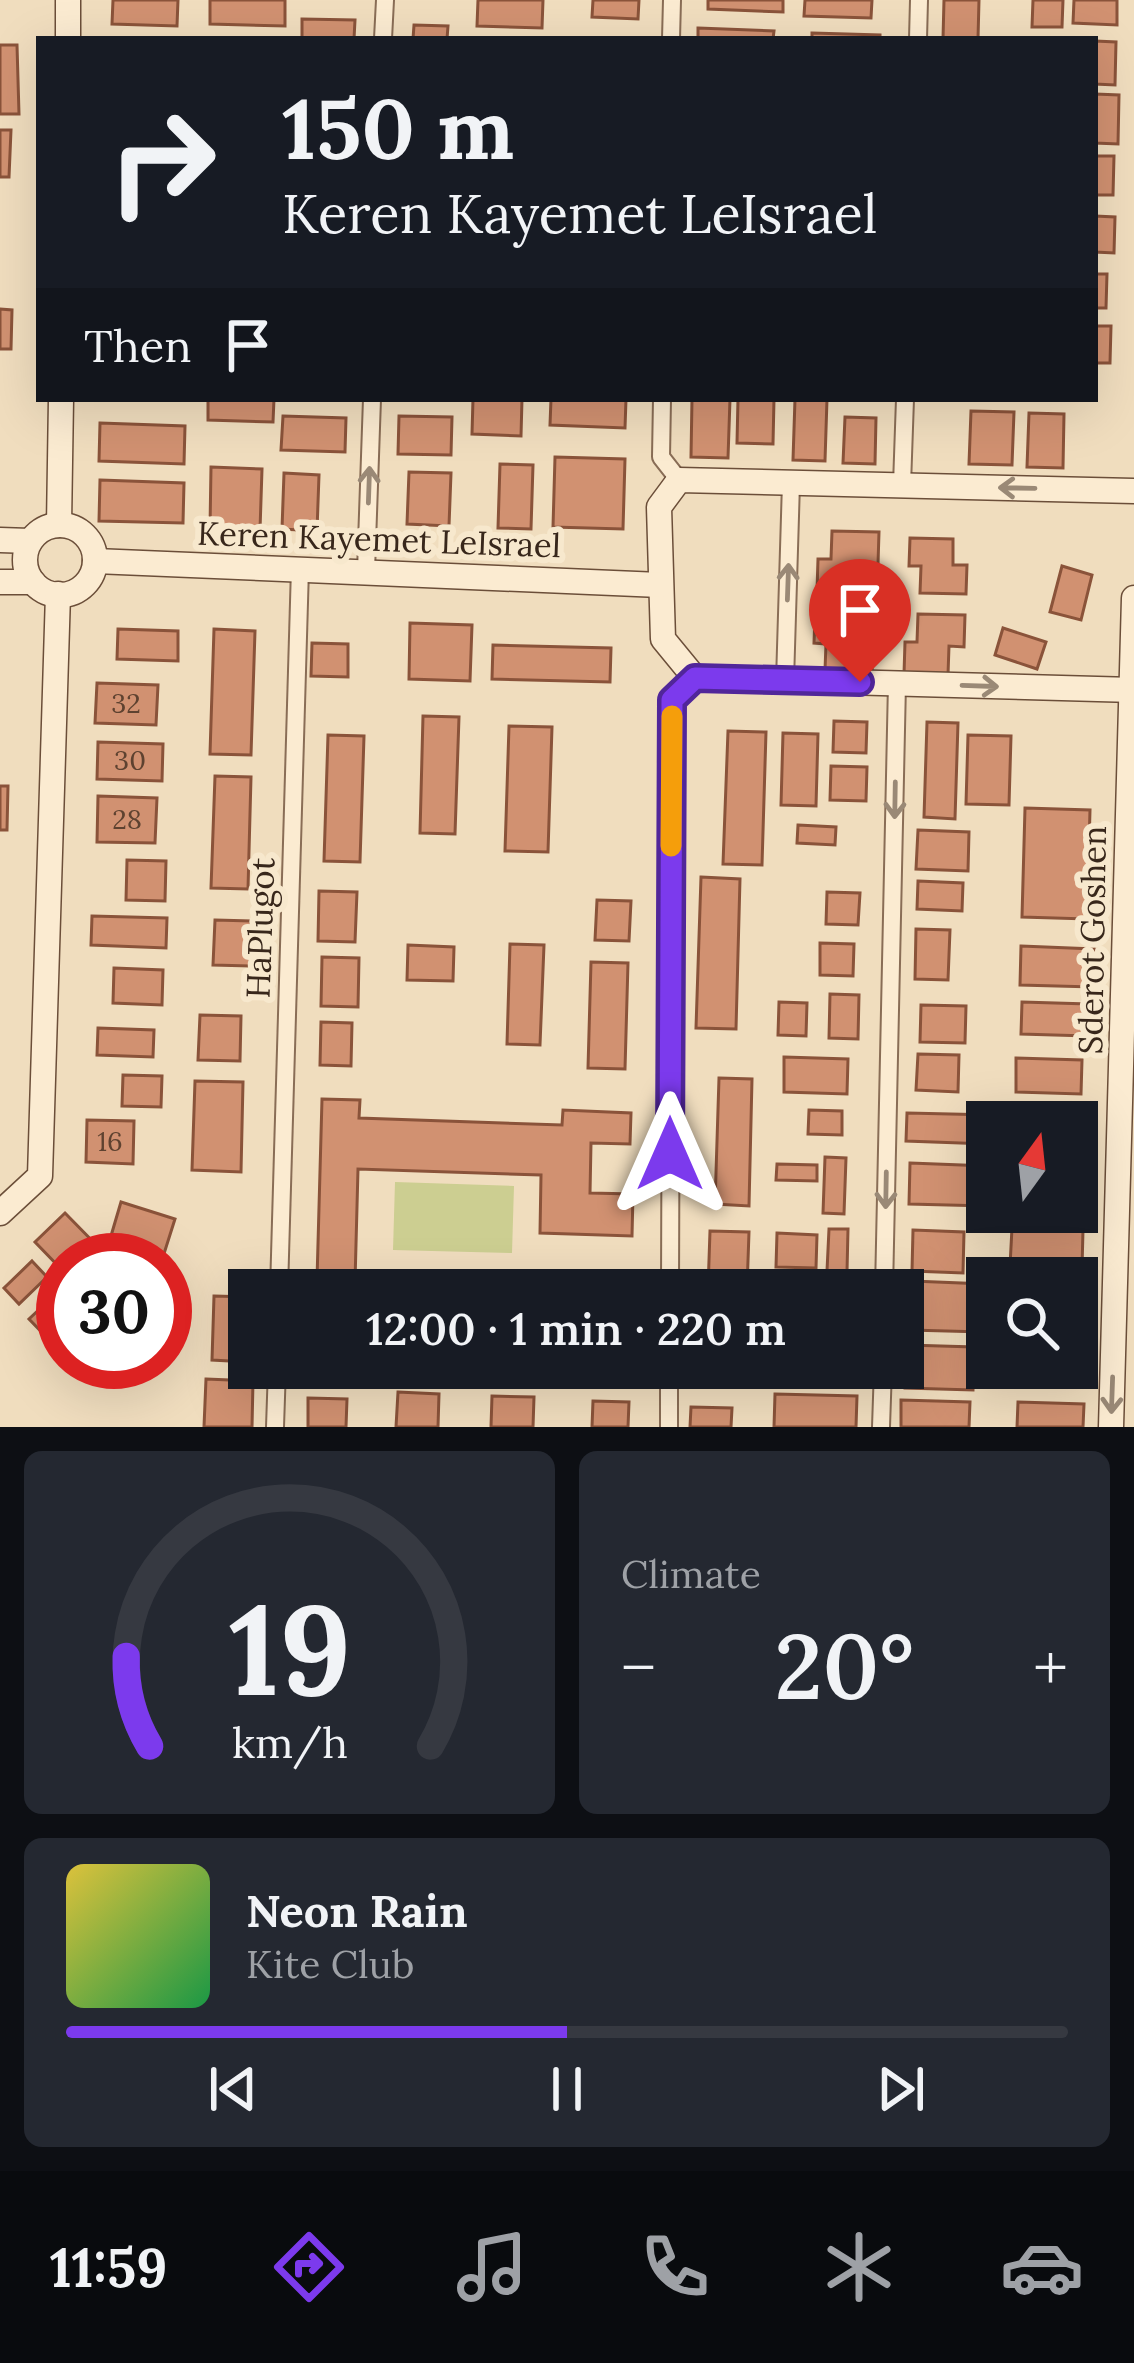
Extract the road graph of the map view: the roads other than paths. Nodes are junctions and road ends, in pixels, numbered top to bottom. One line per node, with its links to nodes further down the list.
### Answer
1 (68, 0): 5 (street)
2 (385, 0): 6 (street)
3 (672, 0): 7 (street)
4 (919, 0): 8 (street)
5 (68, 36)
6 (383, 36)
7 (671, 36)
8 (918, 36)
9 (62, 402): 17 (street)
10 (372, 402): 22 (street, one-way to 10)
11 (662, 402): 13 (street)
12 (905, 402): 15 (street)
13 (680, 480): 14 (street); 25 (street)
14 (791, 483): 15 (street); 29 (street, one-way to 14)
15 (902, 485): 16 (street, one-way to 15)
16 (1134, 491)
17 (59, 525): 19 (street); 20 (street)
18 (0, 540): 19 (street)
19 (30, 541): 23 (street)
20 (94, 561): 21 (street, Keren Kayemet LeIsrael); 26 (street)
21 (300, 568): 22 (street, Keren Kayemet LeIsrael); 34 (street, HaPlugot)
22 (366, 572): 25 (street, Keren Kayemet LeIsrael)
23 (34, 582): 24 (street); 26 (street)
24 (0, 583)
25 (660, 585): 28 (street)
26 (58, 594): 33 (street)
27 (1134, 598): 31 (street, Sderot Goshen)
28 (695, 678): 29 (street); 35 (street)
29 (785, 681): 30 (street)
30 (897, 683): 31 (street, one-way to 31); 36 (street, one-way to 36)
31 (1132, 690): 32 (street, Sderot Goshen)
32 (1127, 1108): 43 (street, Sderot Goshen, one-way to 43)
33 (0, 1213)
34 (280, 1269)
35 (670, 1269)
36 (884, 1269)
37 (276, 1389): 40 (street)
38 (669, 1389): 41 (street)
39 (882, 1389): 42 (street)
40 (275, 1427)
41 (669, 1427)
42 (881, 1427)
43 (1111, 1427)

